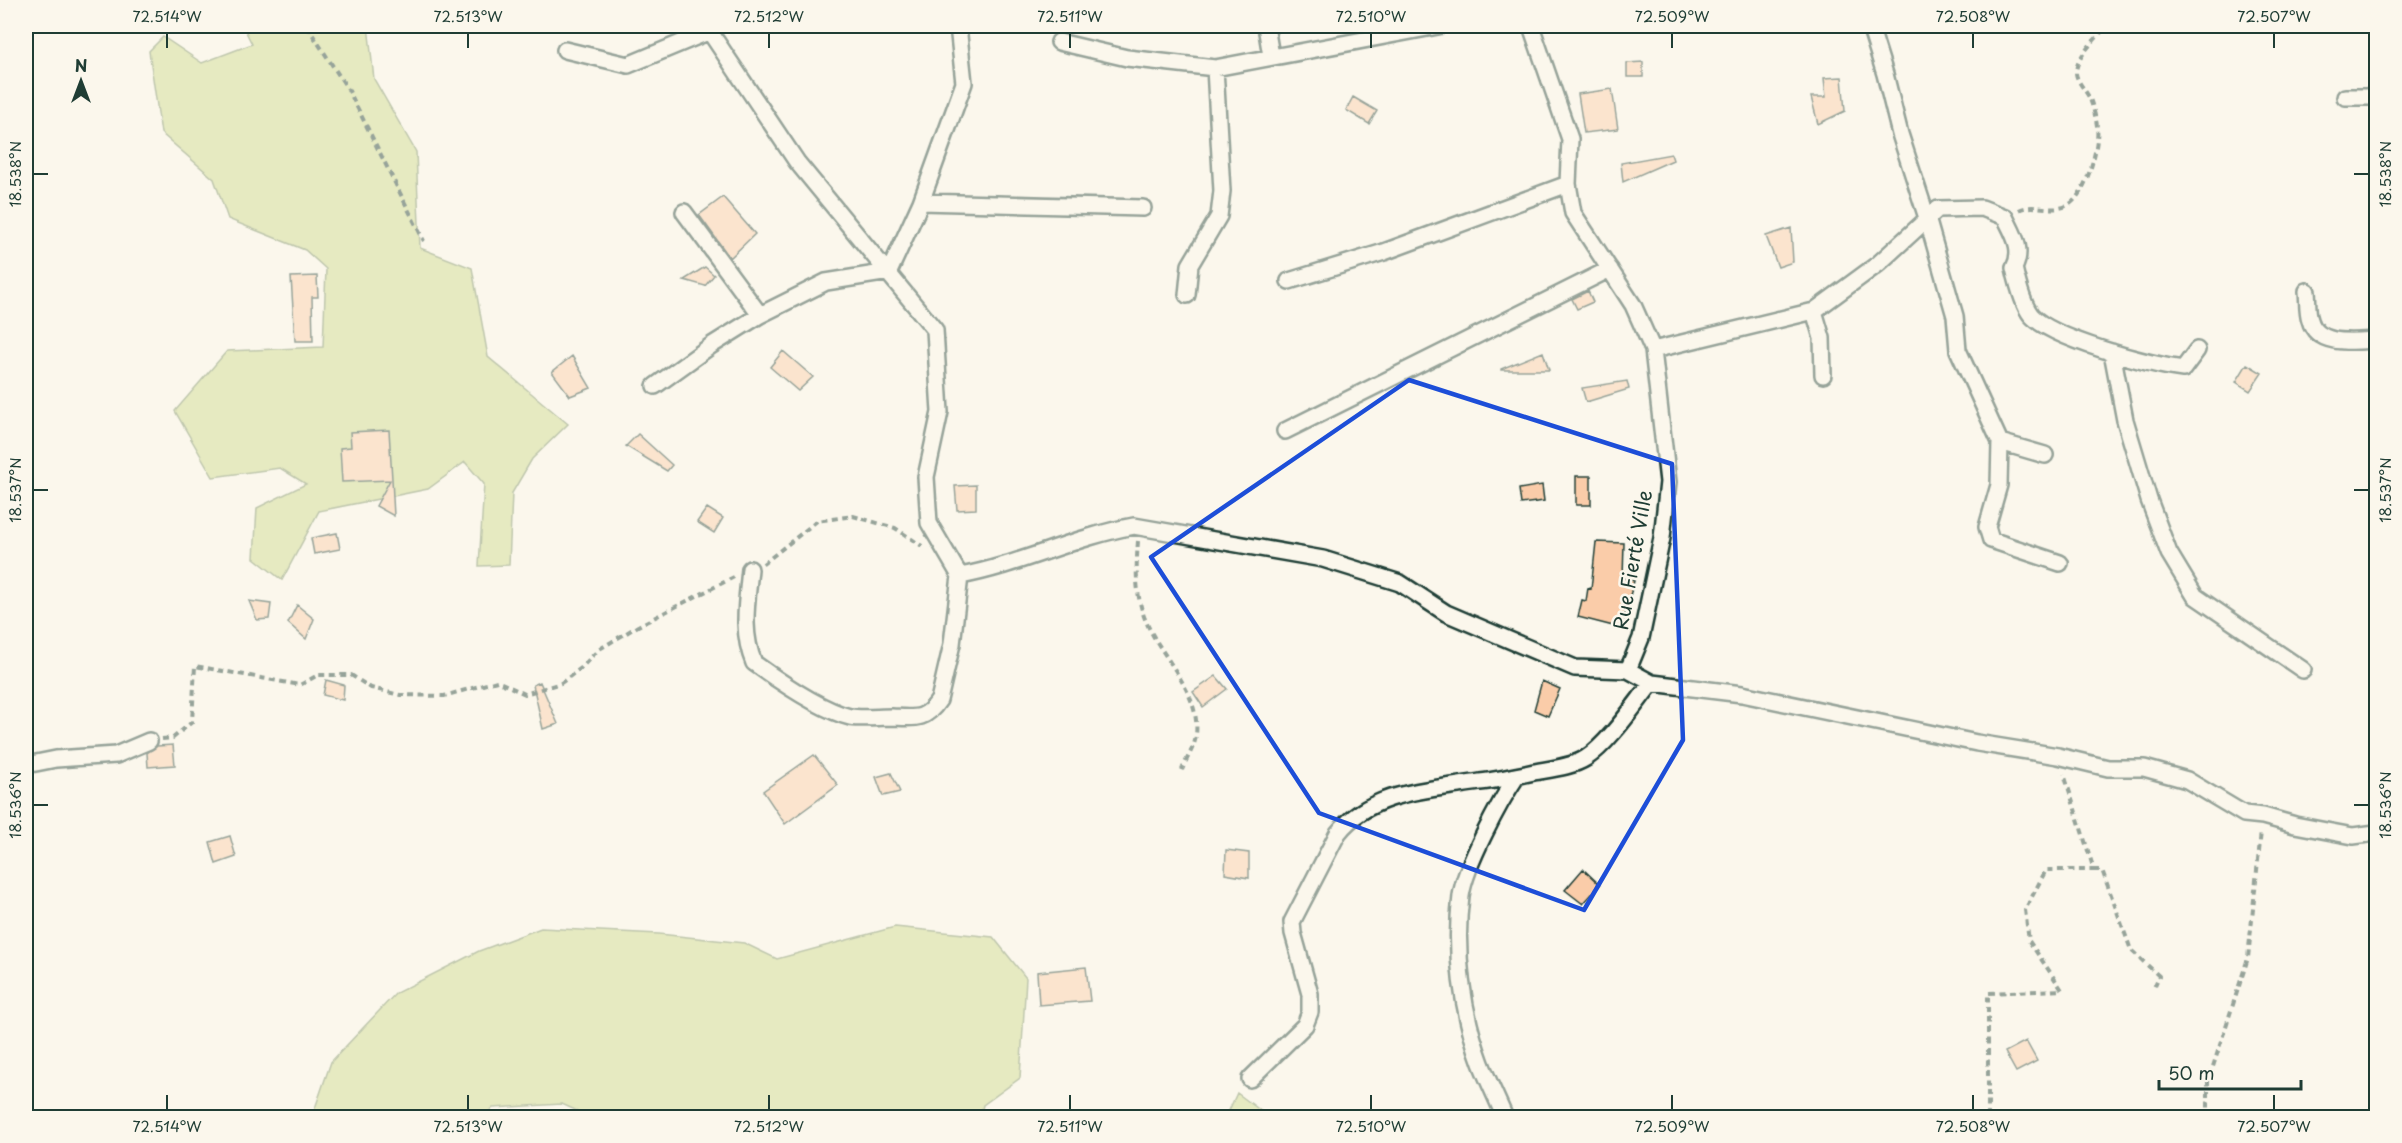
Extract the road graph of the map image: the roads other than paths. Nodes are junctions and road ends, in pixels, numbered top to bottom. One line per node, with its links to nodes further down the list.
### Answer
1 (958, 26): 14 (street)
2 (1266, 26): 9 (street)
3 (1438, 26): 9 (street)
4 (1531, 26): 13 (street, Rue Fierté Ville)
5 (1870, 26): 17 (street)
6 (708, 28): 8 (street); 19 (street)
7 (1059, 42): 10 (street)
8 (565, 50)
9 (1271, 56): 10 (street)
10 (1215, 68): 22 (street)
11 (2376, 97): 12 (street)
12 (2344, 98)
13 (1568, 184): 18 (street, Rue Fierté Ville); 20 (street)
14 (921, 202): 15 (street); 19 (street)
15 (1143, 208)
16 (684, 212): 24 (street)
17 (1927, 218): 23 (street); 28 (street); 32 (street)
18 (1610, 269): 26 (street, Rue Fierté Ville); 31 (street)
19 (889, 272): 24 (street); 36 (street)
20 (1289, 281)
21 (2307, 291): 25 (street)
22 (1187, 295)
23 (1814, 311): 26 (street); 29 (street)
24 (760, 315): 30 (street)
25 (2376, 340)
26 (1653, 350): 37 (street, Rue Fierté Ville)
27 (2198, 350): 28 (street)
28 (2112, 352): 38 (street)
29 (1823, 375)
30 (655, 386)
31 (1285, 431)
32 (2000, 442): 33 (street); 34 (street)
33 (2045, 456)
34 (2060, 563)
35 (750, 569): 36 (street)
36 (960, 576): 37 (street)
37 (1629, 670): 39 (street)
38 (2303, 670)
39 (1652, 683): 42 (street); 43 (street)
40 (149, 741): 41 (street)
41 (26, 765)
42 (1517, 776): 44 (street); 45 (street)
43 (2376, 833)
44 (1250, 1079)
45 (1505, 1118)

